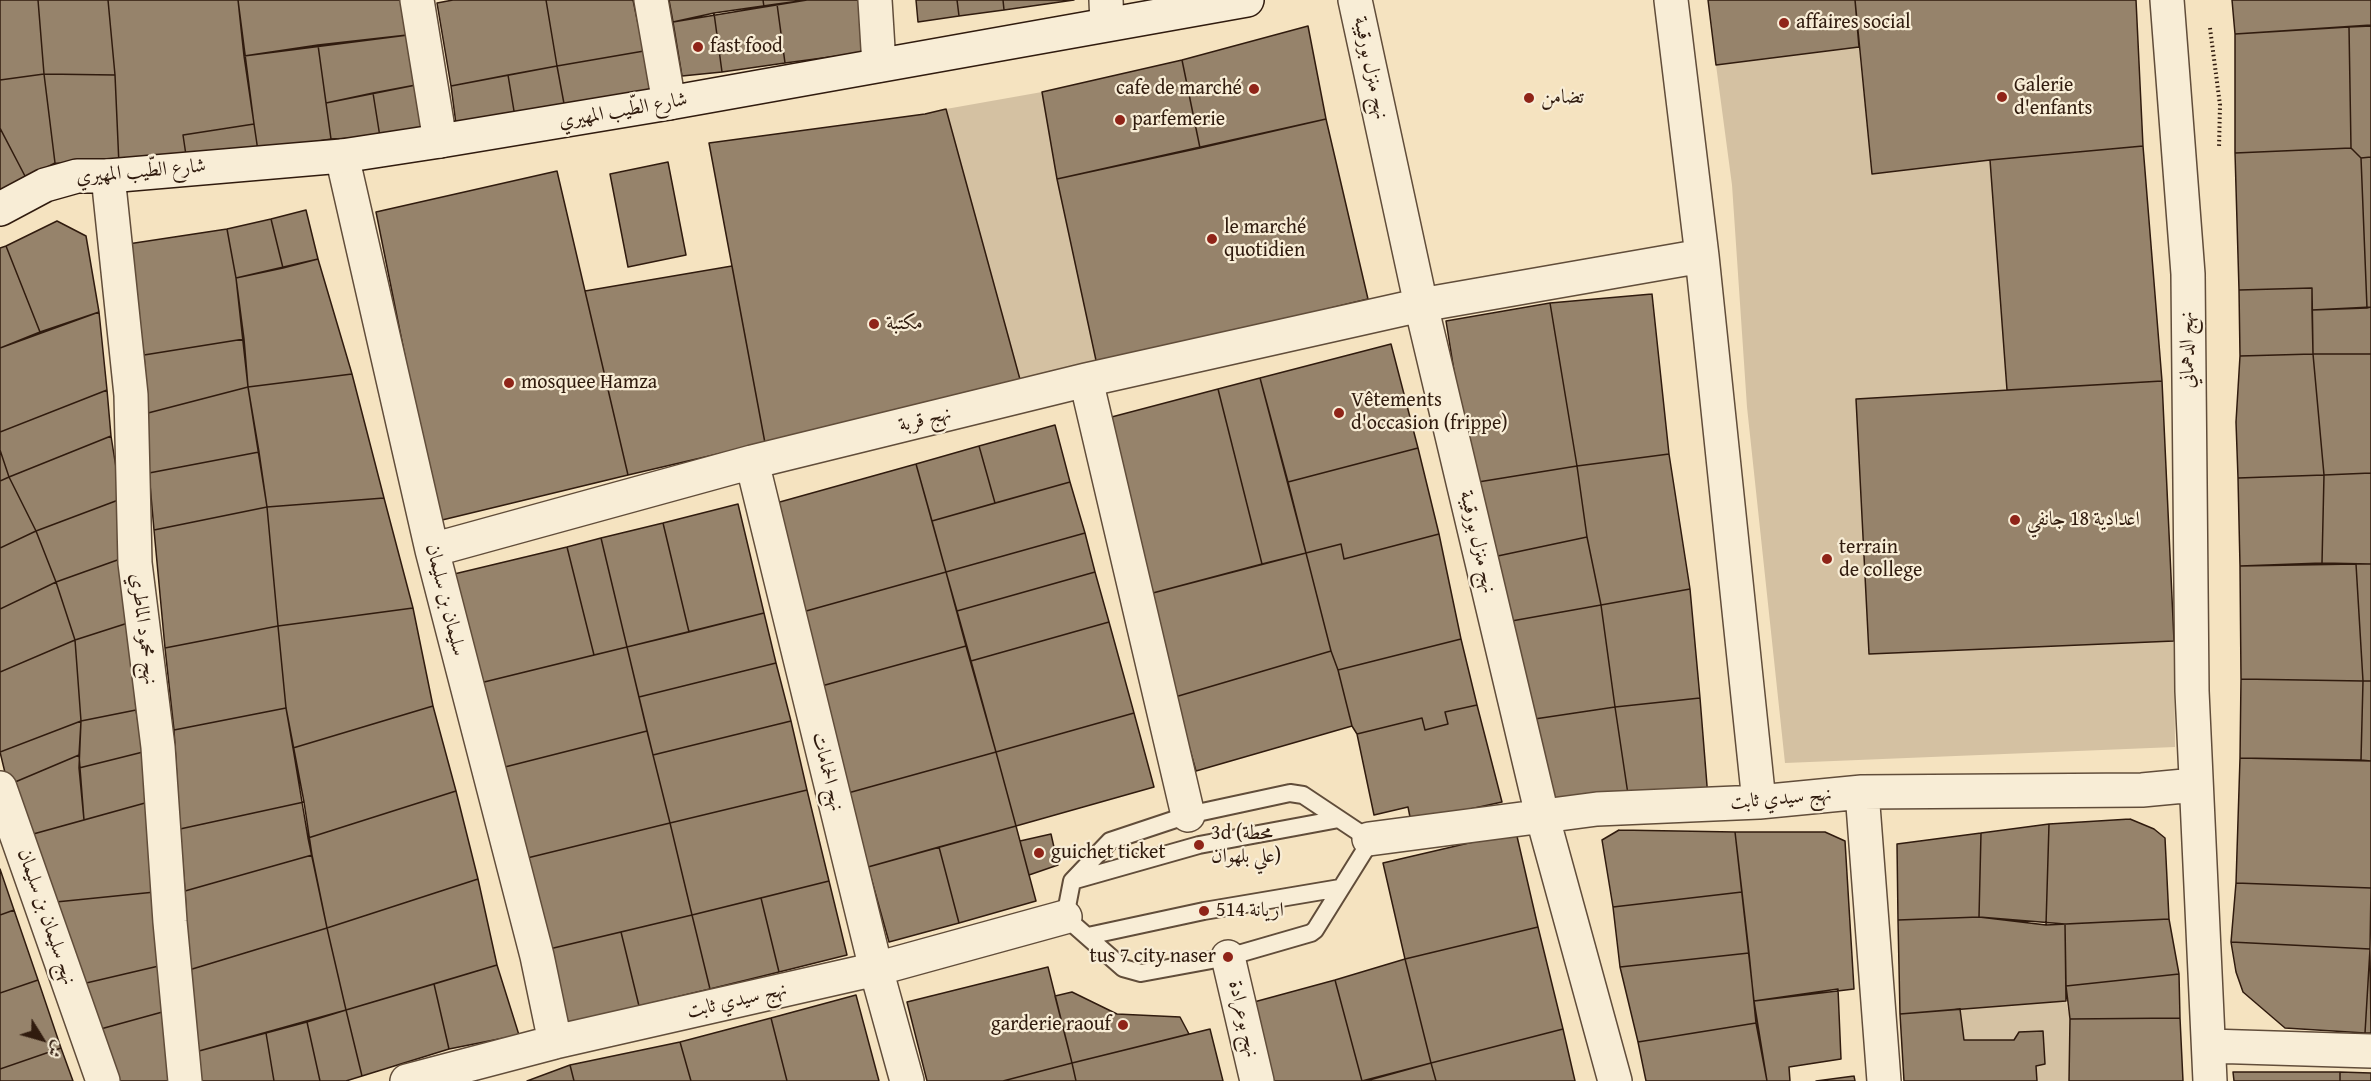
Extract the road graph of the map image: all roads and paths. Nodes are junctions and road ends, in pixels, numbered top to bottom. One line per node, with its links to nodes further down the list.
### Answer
1 (417, 0): 11 (street)
2 (651, 0): 10 (street)
3 (875, 0): 9 (street)
4 (1247, 0): 8 (street, شارع الطّيب المهيري)
5 (1355, 0): 16 (street, نهج منزل بورقيبة)
6 (1671, 0): 15 (street)
7 (2168, 0): 20 (street, نهج الدهماني)
8 (1107, 12): 9 (street, شارع الطّيب المهيري)
9 (879, 65): 10 (street, شارع الطّيب المهيري)
10 (669, 103): 11 (street, شارع الطّيب المهيري)
11 (440, 141): 12 (street, شارع الطّيب المهيري)
12 (342, 156): 13 (street, شارع الطّيب المهيري); 19 (street, سليمان بن سليمان)
13 (108, 176): 14 (street, شارع الطّيب المهيري); 37 (street, نهج محمود الماطري)
14 (0, 209)
15 (1702, 256): 16 (street, نهج قربة); 23 (street)
16 (1421, 305): 17 (street, نهج قربة); 25 (street, نهج منزل بورقيبة)
17 (1086, 380): 18 (street, نهج قربة); 24 (street)
18 (752, 462): 19 (street, نهج قربة); 32 (street, نهج الحمامات)
19 (432, 550): 33 (street, سليمان بن سليمان)
20 (2195, 785): 22 (street, نهج سيدي ثابت); 34 (street, نهج الدهماني)
21 (0, 788): 36 (street, نهج سليمان بن سليمان)
22 (1862, 792): 23 (street, نهج سيدي ثابت); 42 (street)
23 (1759, 802): 25 (street, نهج سيدي ثابت)
24 (1188, 815): 26 (lane); 28 (lane)
25 (1542, 815): 27 (street, نهج سيدي ثابت); 41 (street, نهج منزل بورقيبة)
26 (1339, 819): 27 (lane); 28 (lane)
27 (1369, 839): 29 (lane)
28 (1071, 881): 30 (lane)
29 (1340, 888): 30 (lane); 31 (lane)
30 (1076, 926): 31 (lane); 32 (street, نهج سيدي ثابت)
31 (1228, 957): 40 (street, نهج بوعرادة)
32 (876, 969): 33 (street, نهج سيدي ثابت); 39 (street, نهج الحمامات)
33 (555, 1042): 38 (street, نهج سيدي ثابت)
34 (2209, 1046): 35 (street); 43 (street, نهج الدهماني)
35 (2371, 1051)
36 (103, 1081)
37 (185, 1081)
38 (407, 1081)
39 (906, 1081)
40 (1257, 1081)
41 (1615, 1081)
42 (1884, 1081)
43 (2210, 1081)

